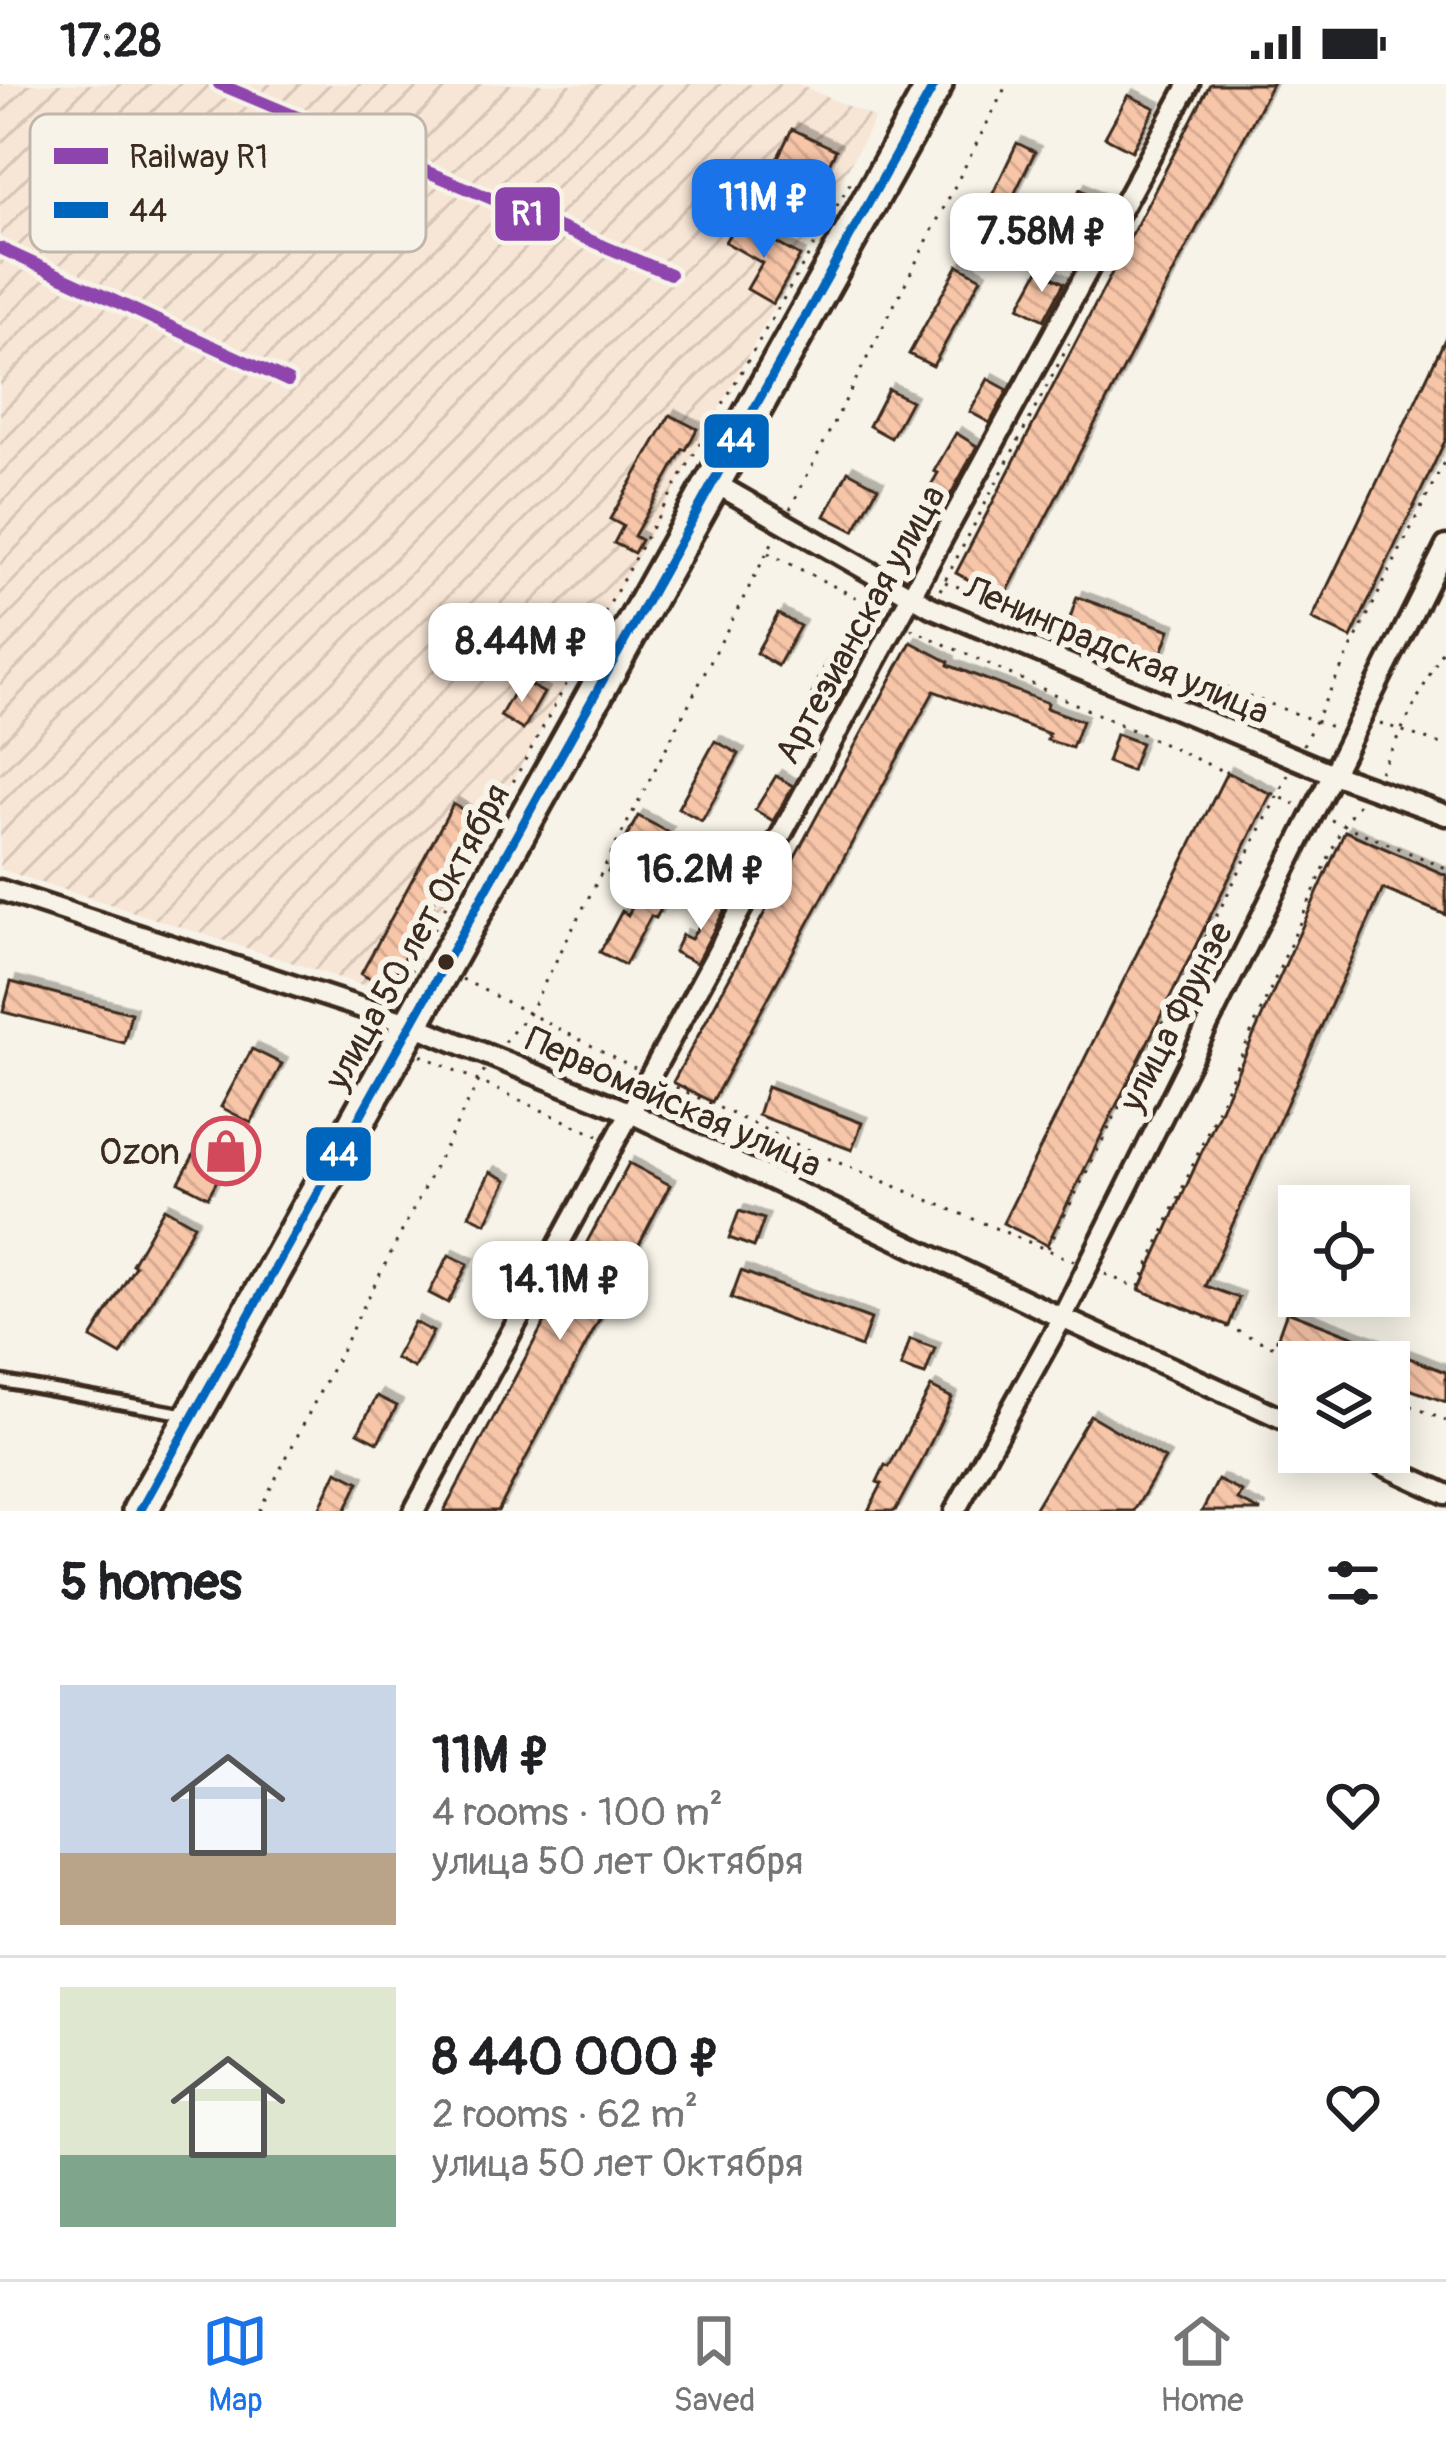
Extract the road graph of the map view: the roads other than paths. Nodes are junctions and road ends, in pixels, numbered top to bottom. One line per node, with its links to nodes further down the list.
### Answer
1 (935, 84): 3 (highway, улица 50 лет Октября)
2 (1189, 84): 5 (street, Артезианская улица)
3 (713, 482): 5 (street, Ленинградская улица); 9 (highway, улица 50 лет Октября)
4 (1446, 546): 6 (street, улица Фрунзе)
5 (912, 598): 6 (street, Ленинградская улица); 10 (street, Артезианская улица)
6 (1333, 774): 7 (street, Ленинградская улица); 11 (street, улица Фрунзе)
7 (1446, 814)
8 (0, 890): 9 (street, Первомайская улица)
9 (391, 1034): 10 (street, Первомайская улица); 13 (highway, улица 50 лет Октября)
10 (629, 1112): 11 (street, Первомайская улица); 18 (street, Артезианская улица)
11 (1062, 1318): 14 (street, Первомайская улица); 19 (street, улица Фрунзе)
12 (0, 1382): 13 (lane)
13 (193, 1416): 17 (highway, улица 50 лет Октября)
14 (1278, 1416)
15 (1400, 1473): 16 (street)
16 (1446, 1494)
17 (140, 1511)
18 (414, 1511)
19 (955, 1511)

